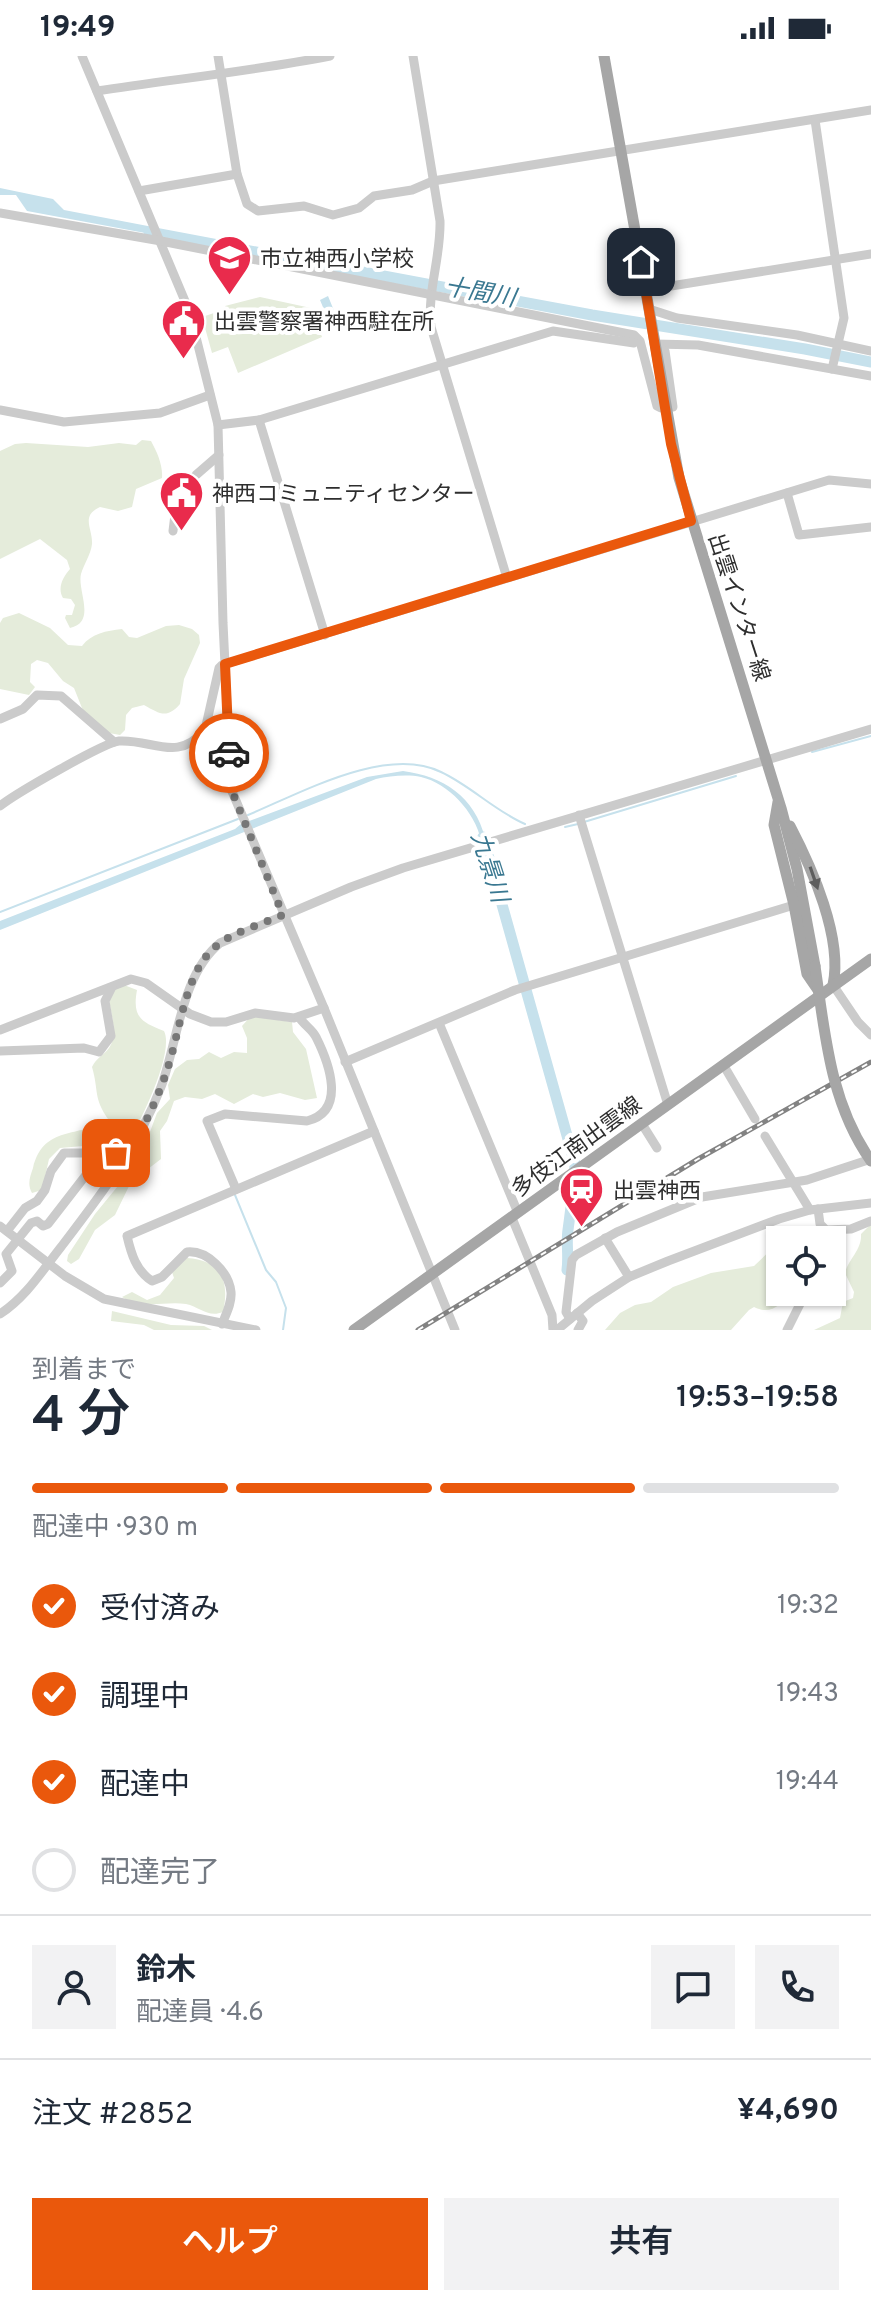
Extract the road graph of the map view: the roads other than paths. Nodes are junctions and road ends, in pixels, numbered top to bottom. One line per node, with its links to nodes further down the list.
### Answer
1 (82, 56): 7 (street)
2 (218, 56): 6 (street)
3 (330, 56): 6 (street)
4 (413, 56): 12 (street)
5 (604, 56): 10 (main road, 出雲インター線)
6 (221, 72): 7 (street); 11 (street)
7 (97, 91): 13 (street)
8 (871, 110): 9 (street)
9 (815, 120): 10 (street); 17 (street)
10 (621, 151): 12 (street); 18 (main road, 出雲インター線)
11 (237, 174): 12 (street); 13 (street)
12 (433, 181): 19 (street)
13 (139, 191): 15 (street)
14 (0, 213): 15 (street)
15 (160, 240): 19 (street); 30 (street)
16 (871, 254): 17 (street)
17 (834, 260): 18 (street); 24 (street)
18 (646, 290): 20 (main road, 出雲インター線)
19 (431, 295): 26 (street); 28 (street)
20 (649, 312): 23 (main road, 出雲インター線); 24 (street)
21 (623, 341): 22 (street); 26 (street); 28 (street)
22 (634, 343)
23 (657, 344): 27 (street); 31 (street); 39 (main road, 出雲インター線)
24 (837, 345): 25 (street); 27 (street)
25 (871, 351)
26 (442, 365): 34 (street); 42 (street)
27 (832, 367): 29 (street)
28 (648, 370): 32 (street)
29 (871, 376)
30 (210, 395): 33 (street); 35 (street)
31 (673, 407)
32 (661, 408)
33 (0, 410)
34 (259, 420): 35 (street); 43 (street)
35 (218, 425): 36 (street)
36 (219, 455): 41 (street); 44 (street)
37 (871, 484): 38 (street)
38 (787, 493): 39 (street); 40 (street)
39 (691, 521): 42 (street); 49 (main road, 出雲インター線)
40 (871, 527)
41 (173, 531)
42 (507, 578): 43 (street)
43 (325, 635): 44 (street)
44 (225, 664): 47 (street); 50 (street)
45 (0, 719): 48 (street)
46 (871, 729): 49 (street)
47 (204, 731): 48 (street); 50 (street)
48 (114, 742): 52 (street)
49 (767, 758): 51 (main road, 出雲インター線); 53 (street)
50 (230, 781): 55 (street)
51 (780, 803): 54 (main road); 57 (main road, one-way to 57); 80 (main road, 出雲インター線, bridge)
52 (0, 806)
53 (579, 815): 55 (street); 56 (street)
54 (794, 905): 56 (street); 62 (main road)
55 (283, 915): 63 (street); 64 (street)
56 (623, 957): 66 (street); 72 (street)
57 (835, 958): 59 (main road); 60 (main road)
58 (871, 959): 59 (main road, 多伎江南出雲線)
59 (855, 969): 60 (main road, 多伎江南出雲線)
60 (833, 985): 62 (main road, 多伎江南出雲線); 68 (street)
61 (112, 986): 64 (street); 67 (street); 69 (street)
62 (820, 993): 71 (main road, 多伎江南出雲線)
63 (324, 1008): 65 (street); 70 (street)
64 (184, 1010): 65 (street); 79 (street)
65 (299, 1017): 82 (street)
66 (439, 1023): 70 (street); 85 (street)
67 (0, 1030)
68 (871, 1035)
69 (0, 1051)
70 (345, 1062): 75 (street)
71 (724, 1066): 72 (main road, 多伎江南出雲線); 73 (street)
72 (668, 1105): 74 (main road, 多伎江南出雲線)
73 (755, 1119)
74 (642, 1124): 77 (street); 85 (main road, 多伎江南出雲線)
75 (374, 1131): 82 (street); 95 (street)
76 (765, 1136): 81 (street)
77 (657, 1148)
78 (103, 1153): 79 (street); 89 (street); 93 (street)
79 (126, 1159): 94 (street)
80 (871, 1160): 81 (street)
81 (794, 1182): 84 (street); 92 (street)
82 (236, 1189): 91 (street)
83 (871, 1203): 84 (street)
84 (814, 1209): 88 (street); 96 (street)
85 (515, 1215): 95 (main road, 多伎江南出雲線); 105 (street)
86 (871, 1221): 90 (street)
87 (122, 1223): 91 (street)
88 (821, 1226)
89 (3, 1229): 93 (street)
90 (846, 1230)
91 (127, 1236): 101 (street)
92 (605, 1238): 96 (street); 100 (street)
93 (18, 1240): 94 (street); 97 (street)
94 (49, 1262): 99 (street); 101 (street)
95 (433, 1275): 103 (main road, 多伎江南出雲線); 104 (street)
96 (629, 1277): 100 (street)
97 (0, 1282)
98 (799, 1306): 107 (street)
99 (0, 1314)
100 (574, 1316): 105 (street); 106 (street)
101 (222, 1324): 102 (street)
102 (256, 1330)
103 (354, 1330)
104 (455, 1330)
105 (555, 1330)
106 (578, 1330)
107 (787, 1330)

